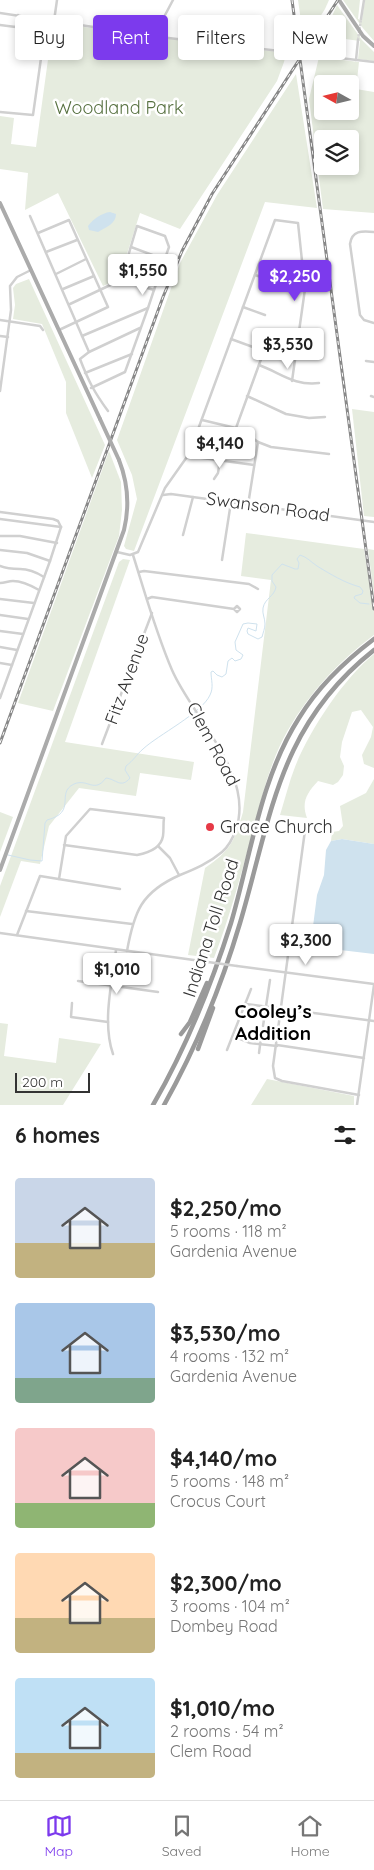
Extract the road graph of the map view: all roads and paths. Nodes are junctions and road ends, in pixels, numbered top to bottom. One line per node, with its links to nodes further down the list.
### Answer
1 (57, 0): 7 (street)
2 (173, 0): 8 (street)
3 (339, 0): 14 (main road)
4 (364, 0): 9 (street)
5 (0, 13): 6 (street)
6 (18, 15)
7 (55, 15)
8 (165, 15)
9 (361, 19)
10 (0, 25): 11 (street)
11 (15, 26)
12 (168, 37): 16 (street)
13 (358, 40): 16 (street)
14 (374, 46)
15 (40, 60): 18 (street)
16 (356, 60): 17 (street)
17 (374, 62)
18 (0, 112)
19 (0, 203): 29 (main road)
20 (30, 216): 22 (street)
21 (374, 232): 46 (street)
22 (38, 233): 23 (street); 25 (street)
23 (77, 240): 25 (street); 26 (street)
24 (131, 247): 27 (street); 27 (street); 28 (street)
25 (46, 252): 30 (street)
26 (86, 259): 30 (street); 31 (street)
27 (166, 260): 33 (street)
28 (126, 264): 33 (street); 34 (street)
29 (30, 270): 45 (street); 49 (main road)
30 (56, 274): 36 (street)
31 (94, 275): 36 (street); 38 (street)
32 (255, 275): 35 (street); 35 (street); 40 (street)
33 (160, 276): 37 (street)
34 (122, 280): 37 (street); 38 (street)
35 (305, 284): 63 (street)
36 (63, 289): 39 (street)
37 (155, 289): 41 (street)
38 (101, 291): 39 (street); 44 (street)
39 (70, 304): 44 (street)
40 (243, 307): 42 (street); 53 (street)
41 (148, 308): 47 (street); 51 (street)
42 (265, 315)
43 (0, 320): 45 (street)
44 (76, 321): 49 (street); 51 (street)
45 (10, 322): 48 (street); 52 (street)
46 (374, 323)
47 (141, 328): 54 (street); 57 (street)
48 (43, 330)
49 (59, 330): 91 (main road, bridge)
50 (0, 336): 52 (street)
51 (82, 336): 54 (street)
52 (8, 337): 56 (street)
53 (231, 339): 60 (street); 71 (street)
54 (89, 352): 62 (street)
55 (0, 353): 56 (street)
56 (5, 354): 61 (street)
57 (132, 354): 62 (street); 66 (street)
58 (366, 361): 59 (street)
59 (374, 362)
60 (259, 365): 63 (street); 68 (street)
61 (1, 370): 65 (street)
62 (85, 373): 66 (street)
63 (292, 381): 64 (street)
64 (319, 382)
65 (0, 386): 67 (street)
66 (91, 388): 69 (street)
67 (0, 391)
68 (247, 396): 70 (street); 72 (street)
69 (108, 411)
70 (325, 417)
71 (202, 420): 72 (street); 75 (street)
72 (236, 428): 73 (street)
73 (258, 442): 74 (street); 77 (street)
74 (329, 454)
75 (188, 456): 76 (street); 79 (street)
76 (220, 460): 77 (street); 78 (street)
77 (254, 465): 82 (street)
78 (214, 479)
79 (163, 495): 80 (street, Swanson Road); 92 (street)
80 (193, 497): 81 (street, Swanson Road); 87 (street)
81 (231, 502): 82 (street, Swanson Road); 93 (street)
82 (248, 505): 85 (street, Swanson Road)
83 (0, 512): 86 (street)
84 (0, 519): 86 (street)
85 (374, 522)
86 (60, 527): 89 (street)
87 (183, 534)
88 (0, 536): 89 (street)
89 (56, 543): 94 (street)
90 (0, 550): 94 (street)
91 (117, 552): 92 (street); 123 (main road)
92 (134, 555): 96 (street, Clem Road)
93 (222, 560)
94 (50, 561): 97 (street)
95 (0, 566): 97 (street)
96 (139, 572): 99 (street); 102 (street, Clem Road)
97 (44, 577): 100 (street)
98 (0, 582): 100 (street)
99 (258, 589)
100 (39, 590): 103 (street)
101 (0, 599): 103 (street)
102 (147, 599): 104 (street); 105 (street, Clem Road)
103 (34, 603): 107 (street)
104 (234, 609)
105 (152, 613): 119 (street, Fitz Avenue); 124 (street, Clem Road)
106 (0, 615): 107 (street)
107 (28, 619): 109 (street)
108 (0, 631): 109 (street)
109 (23, 634): 112 (street)
110 (374, 639): 131 (highway, Indiana Toll Road)
111 (0, 647): 112 (street)
112 (17, 650): 115 (street)
113 (374, 650): 134 (highway, Indiana Toll Road)
114 (0, 663): 115 (street)
115 (12, 665): 117 (street)
116 (0, 679): 117 (street)
117 (6, 680): 118 (street)
118 (0, 696)
119 (102, 744)
120 (306, 823): 135 (street)
121 (64, 845): 122 (street); 122 (street); 125 (street)
122 (158, 846): 124 (street)
123 (0, 869)
124 (179, 876): 128 (street, Clem Road)
125 (59, 879): 126 (street); 127 (street)
126 (120, 889)
127 (26, 911): 128 (street); 130 (street)
128 (132, 924): 133 (street, Clem Road)
129 (0, 933): 130 (street)
130 (17, 935): 132 (street)
131 (223, 948): 149 (highway); 159 (highway, Indiana Toll Road)
132 (116, 950): 133 (street); 139 (street)
133 (127, 951): 135 (street, bridge)
134 (225, 971): 153 (highway); 160 (highway, Indiana Toll Road)
135 (285, 973): 138 (street); 145 (street)
136 (270, 980): 144 (street)
137 (78, 981): 139 (street)
138 (374, 985): 146 (street)
139 (112, 986): 141 (street); 148 (street)
140 (251, 988): 143 (street)
141 (158, 992)
142 (72, 1003): 148 (street)
143 (246, 1004): 144 (street); 150 (street)
144 (266, 1007): 145 (street); 151 (street)
145 (282, 1009): 146 (street); 152 (street)
146 (370, 1021): 147 (street); 157 (street)
147 (374, 1021)
148 (108, 1022): 155 (street)
149 (181, 1034)
150 (233, 1036): 151 (street); 154 (street)
151 (260, 1044): 152 (street); 156 (street)
152 (277, 1046): 157 (street); 158 (street)
153 (198, 1049)
154 (227, 1050)
155 (112, 1054)
156 (259, 1054)
157 (364, 1058): 158 (street)
158 (359, 1095): 161 (street)
159 (153, 1105)
160 (164, 1105)
161 (357, 1105)

